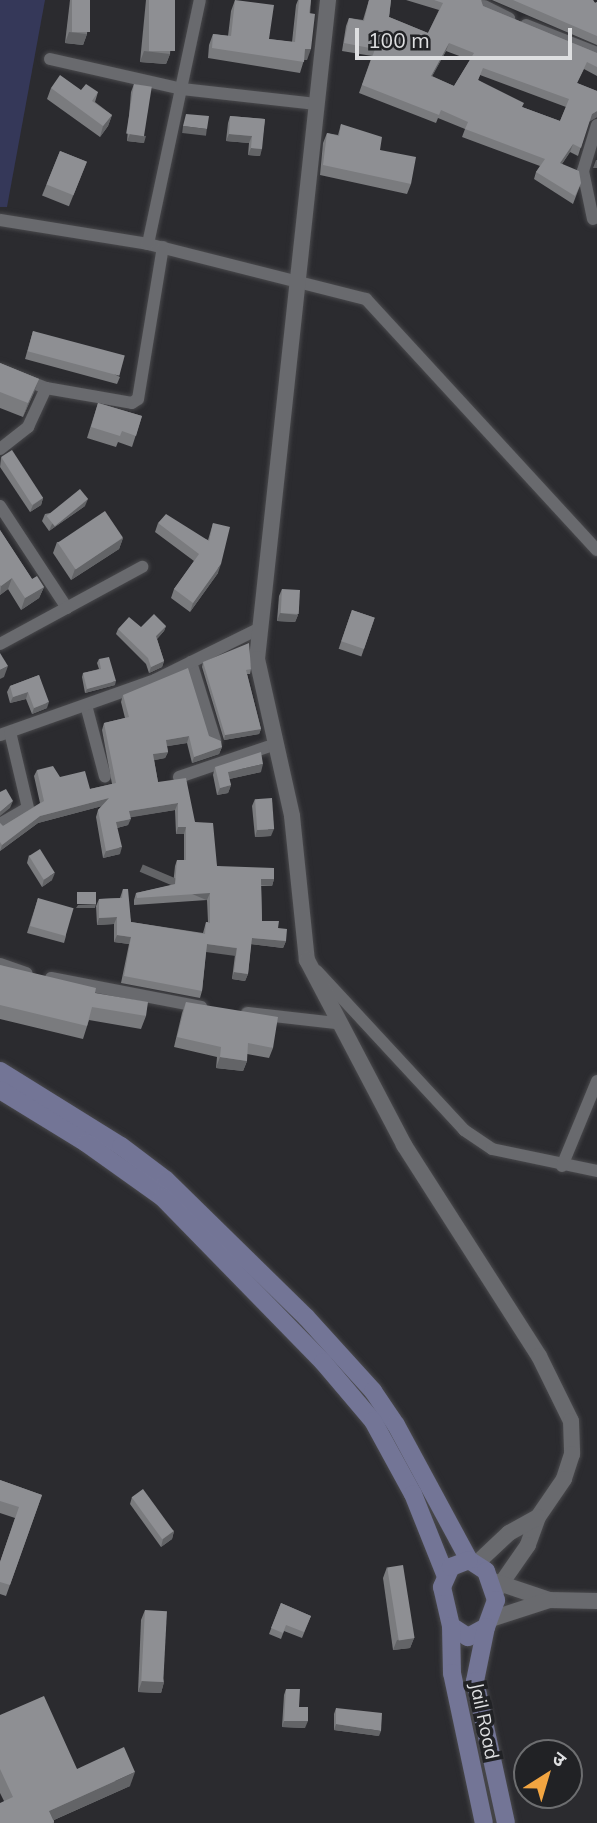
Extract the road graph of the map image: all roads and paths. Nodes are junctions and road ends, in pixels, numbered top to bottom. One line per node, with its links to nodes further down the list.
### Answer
1 (200, 0): 6 (street)
2 (328, 0): 7 (street)
3 (484, 6): 4 (street)
4 (597, 53)
5 (50, 59): 6 (street)
6 (182, 89): 7 (street); 13 (street)
7 (316, 104): 15 (street)
8 (597, 125): 9 (street)
9 (583, 171): 10 (street); 11 (street)
10 (597, 172)
11 (593, 219)
12 (0, 220): 13 (street)
13 (148, 244): 14 (street)
14 (163, 247): 15 (street); 17 (street)
15 (299, 279): 20 (street); 23 (street)
16 (0, 370): 17 (street)
17 (46, 388): 18 (street)
18 (0, 449)
19 (0, 506): 22 (street)
20 (597, 550)
21 (142, 567): 22 (street)
22 (67, 608): 24 (street)
23 (260, 628): 25 (street); 29 (street)
24 (0, 644)
25 (191, 662): 26 (street); 28 (street)
26 (86, 705): 27 (street); 31 (street)
27 (5, 734): 32 (street)
28 (215, 740)
29 (276, 744): 30 (street); 33 (street)
30 (179, 776)
31 (105, 777)
32 (0, 824)
33 (307, 960): 35 (street); 39 (street)
34 (0, 964): 35 (street)
35 (336, 1023): 41 (street)
36 (0, 1071): 42 (main road)
37 (597, 1081): 39 (street)
38 (0, 1090): 43 (main road)
39 (562, 1166): 40 (street)
40 (597, 1171)
41 (538, 1517): 42 (street); 44 (street)
42 (473, 1562): 43 (main road); 44 (main road)
43 (445, 1574): 48 (main road)
44 (496, 1585): 45 (street); 47 (main road)
45 (549, 1600): 46 (street); 47 (street)
46 (597, 1601)
47 (489, 1623): 48 (main road); 50 (main road, Jail Road)
48 (451, 1626): 49 (main road, Jail Road)
49 (484, 1823)
50 (506, 1823)

